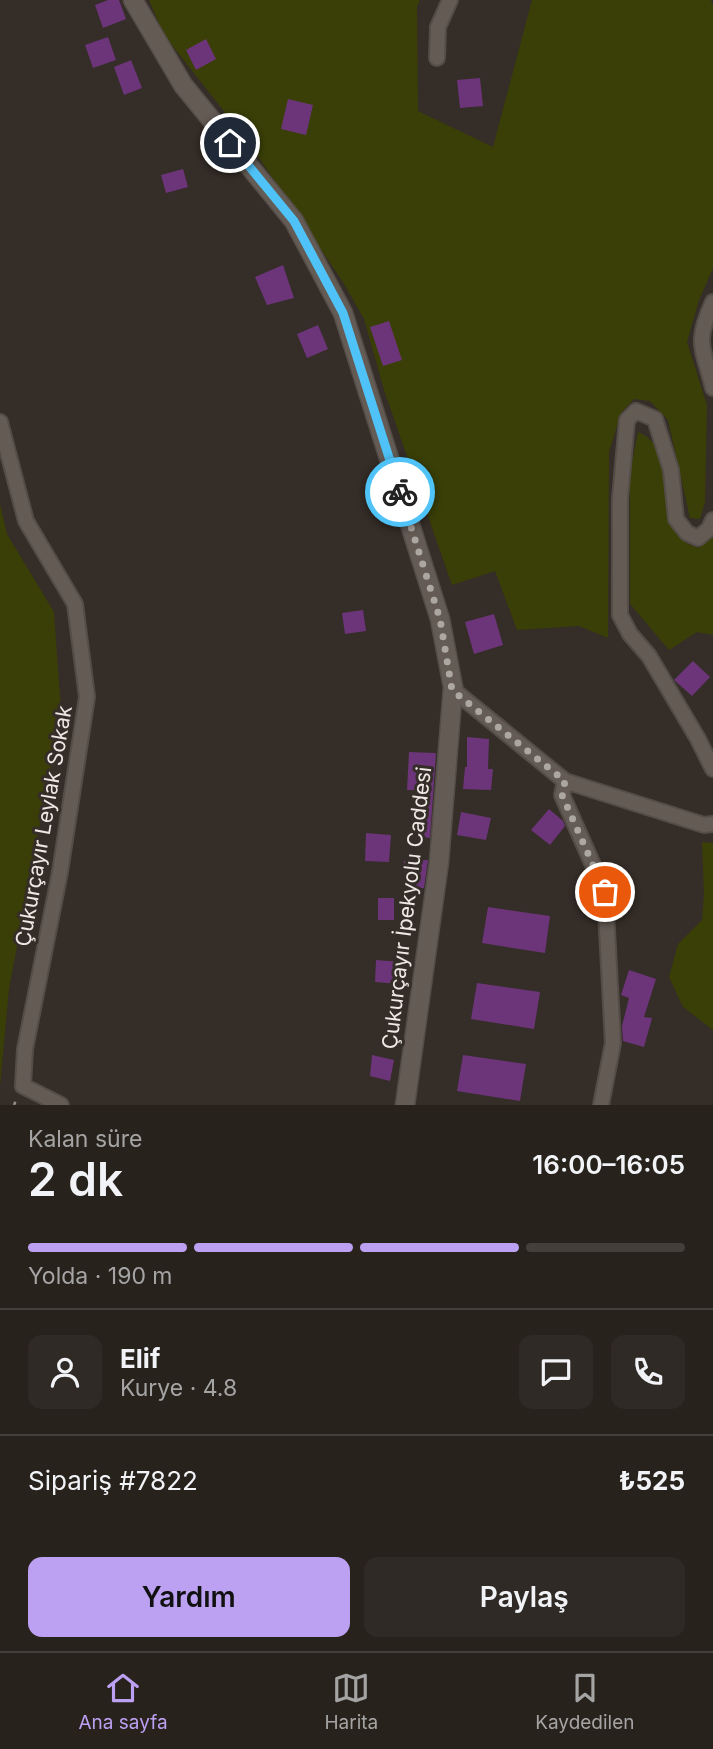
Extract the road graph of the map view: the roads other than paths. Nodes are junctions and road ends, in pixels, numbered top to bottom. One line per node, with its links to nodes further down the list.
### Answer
1 (133, 0): 8 (street, Çukurçayır İpekyolu Caddesi)
2 (450, 0): 3 (street)
3 (437, 58)
4 (713, 302): 5 (street)
5 (713, 388)
6 (0, 422): 12 (street, Çukurçayır Leylak Sokak)
7 (713, 520): 9 (street)
8 (452, 690): 10 (street); 13 (street, Çukurçayır İpekyolu Caddesi)
9 (713, 769)
10 (565, 781): 11 (street); 14 (street)
11 (713, 824)
12 (61, 1105)
13 (405, 1105)
14 (601, 1105)

